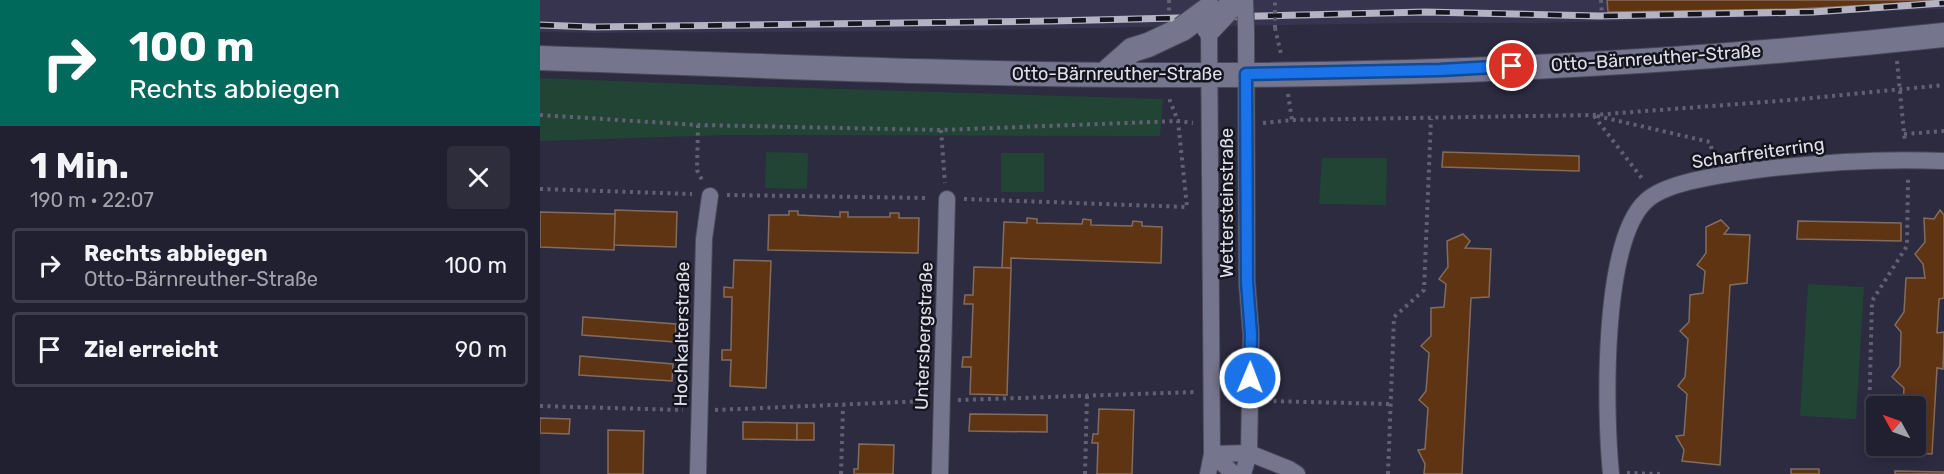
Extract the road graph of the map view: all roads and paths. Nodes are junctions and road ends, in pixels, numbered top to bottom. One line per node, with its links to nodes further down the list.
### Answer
1 (1236, 0): 5 (main road, bridge)
2 (1245, 0): 12 (street, Wettersteinstraße, bridge)
3 (1275, 0): 7 (path, bridge)
4 (1601, 0): 6 (path)
5 (1211, 10): 11 (main road, bridge); 13 (street, Wettersteinstraße)
6 (1602, 16)
7 (1275, 28)
8 (1944, 35): 12 (main road, Otto-Bärnreuther-Straße)
9 (540, 58): 11 (main road, Otto-Bärnreuther-Straße)
10 (1897, 60): 19 (path)
11 (1106, 74): 13 (main road, Otto-Bärnreuther-Straße)
12 (1246, 74): 13 (main road, Otto-Bärnreuther-Straße); 29 (street, Wettersteinstraße)
13 (1209, 75): 35 (street, Wettersteinstraße)
14 (1431, 119): 30 (path)
15 (1178, 121): 26 (path)
16 (698, 125): 24 (path)
17 (941, 130): 26 (path)
18 (1944, 130): 19 (path)
19 (1904, 134): 20 (path)
20 (1908, 159): 21 (street, Scharfreiterring); 22 (street, Scharfreiterring); 28 (path)
21 (1944, 161)
22 (1718, 176): 25 (street, Scharfreiterring); 25 (path)
23 (540, 189): 24 (path)
24 (710, 196): 26 (path); 33 (street, Hochkalterstraße)
25 (1655, 196): 36 (street, Scharfreiterring)
26 (947, 199): 39 (street, Untersbergstraße)
27 (1087, 396): 40 (path)
28 (1870, 396)
29 (1250, 400): 30 (path); 34 (street, Wettersteinstraße)
30 (1391, 404): 45 (path)
31 (540, 406): 33 (path)
32 (843, 406): 38 (path)
33 (699, 411): 37 (street, Hochkalterstraße)
34 (1249, 453): 35 (street); 43 (street, Wettersteinstraße); 44 (street)
35 (1212, 454): 41 (street, Wettersteinstraße); 42 (street)
36 (1611, 473): 46 (path)
37 (698, 474)
38 (841, 474)
39 (940, 474)
40 (1085, 474)
41 (1208, 474)
42 (1234, 474)
43 (1243, 474)
44 (1297, 474)
45 (1388, 474)
46 (1663, 474)

